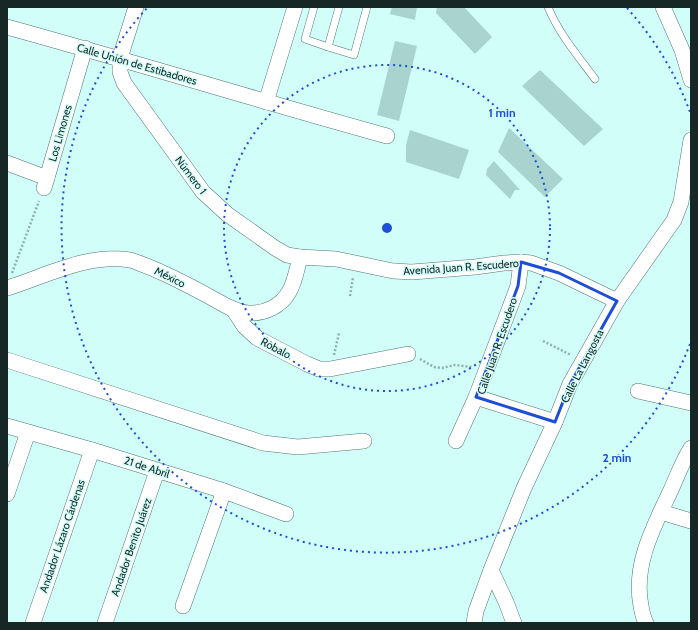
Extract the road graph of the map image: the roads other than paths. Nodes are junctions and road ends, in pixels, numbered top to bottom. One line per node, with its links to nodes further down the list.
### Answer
1 (136, 7): 11 (street)
2 (295, 7): 14 (street)
3 (314, 7): 9 (lane)
4 (340, 7): 9 (lane)
5 (367, 7): 9 (lane)
6 (548, 7): 12 (lane)
7 (663, 7): 13 (street)
8 (7, 27): 10 (street, Calle Unión de Estibadores)
9 (328, 47)
10 (85, 48): 11 (street, Calle Unión de Estibadores); 17 (street, Los Limones)
11 (120, 58): 14 (street, Calle Unión de Estibadores); 18 (street, Número 1)
12 (595, 79)
13 (691, 80)
14 (266, 102): 15 (street, Calle Unión de Estibadores)
15 (387, 136)
16 (691, 140): 21 (street, Calle La Langosta)
17 (7, 163)
18 (300, 257): 19 (street, Avenida Juan R. Escudero); 22 (street, México)
19 (521, 262): 21 (street, Avenida Juan R. Escudero); 26 (street, Calle Juan R. Escudero)
20 (8, 284): 22 (street, México)
21 (616, 301): 28 (street, Calle La Langosta)
22 (233, 309): 23 (street, Robalo)
23 (408, 354)
24 (7, 360): 31 (street)
25 (638, 391): 27 (street)
26 (476, 397): 28 (street, Calle Juan R. Escudero); 32 (street)
27 (691, 403)
28 (555, 422): 41 (street, Calle La Langosta)
29 (7, 426): 30 (street, 21 de Abril)
30 (28, 432): 34 (street, 21 de Abril); 37 (street)
31 (364, 441)
32 (456, 441)
33 (691, 448): 38 (street)
34 (92, 450): 35 (street, 21 de Abril); 43 (street, Andador Lázaro Cárdenas)
35 (157, 471): 36 (street, 21 de Abril); 44 (street, Andador Benito Juárez)
36 (224, 491): 39 (street, 21 de Abril); 42 (street)
37 (7, 494)
38 (660, 512): 40 (street); 47 (street)
39 (286, 514)
40 (691, 521)
41 (491, 570): 45 (street, Calle La Langosta); 46 (street)
42 (183, 606)
43 (33, 623)
44 (105, 623)
45 (474, 623)
46 (514, 623)
47 (646, 623)

